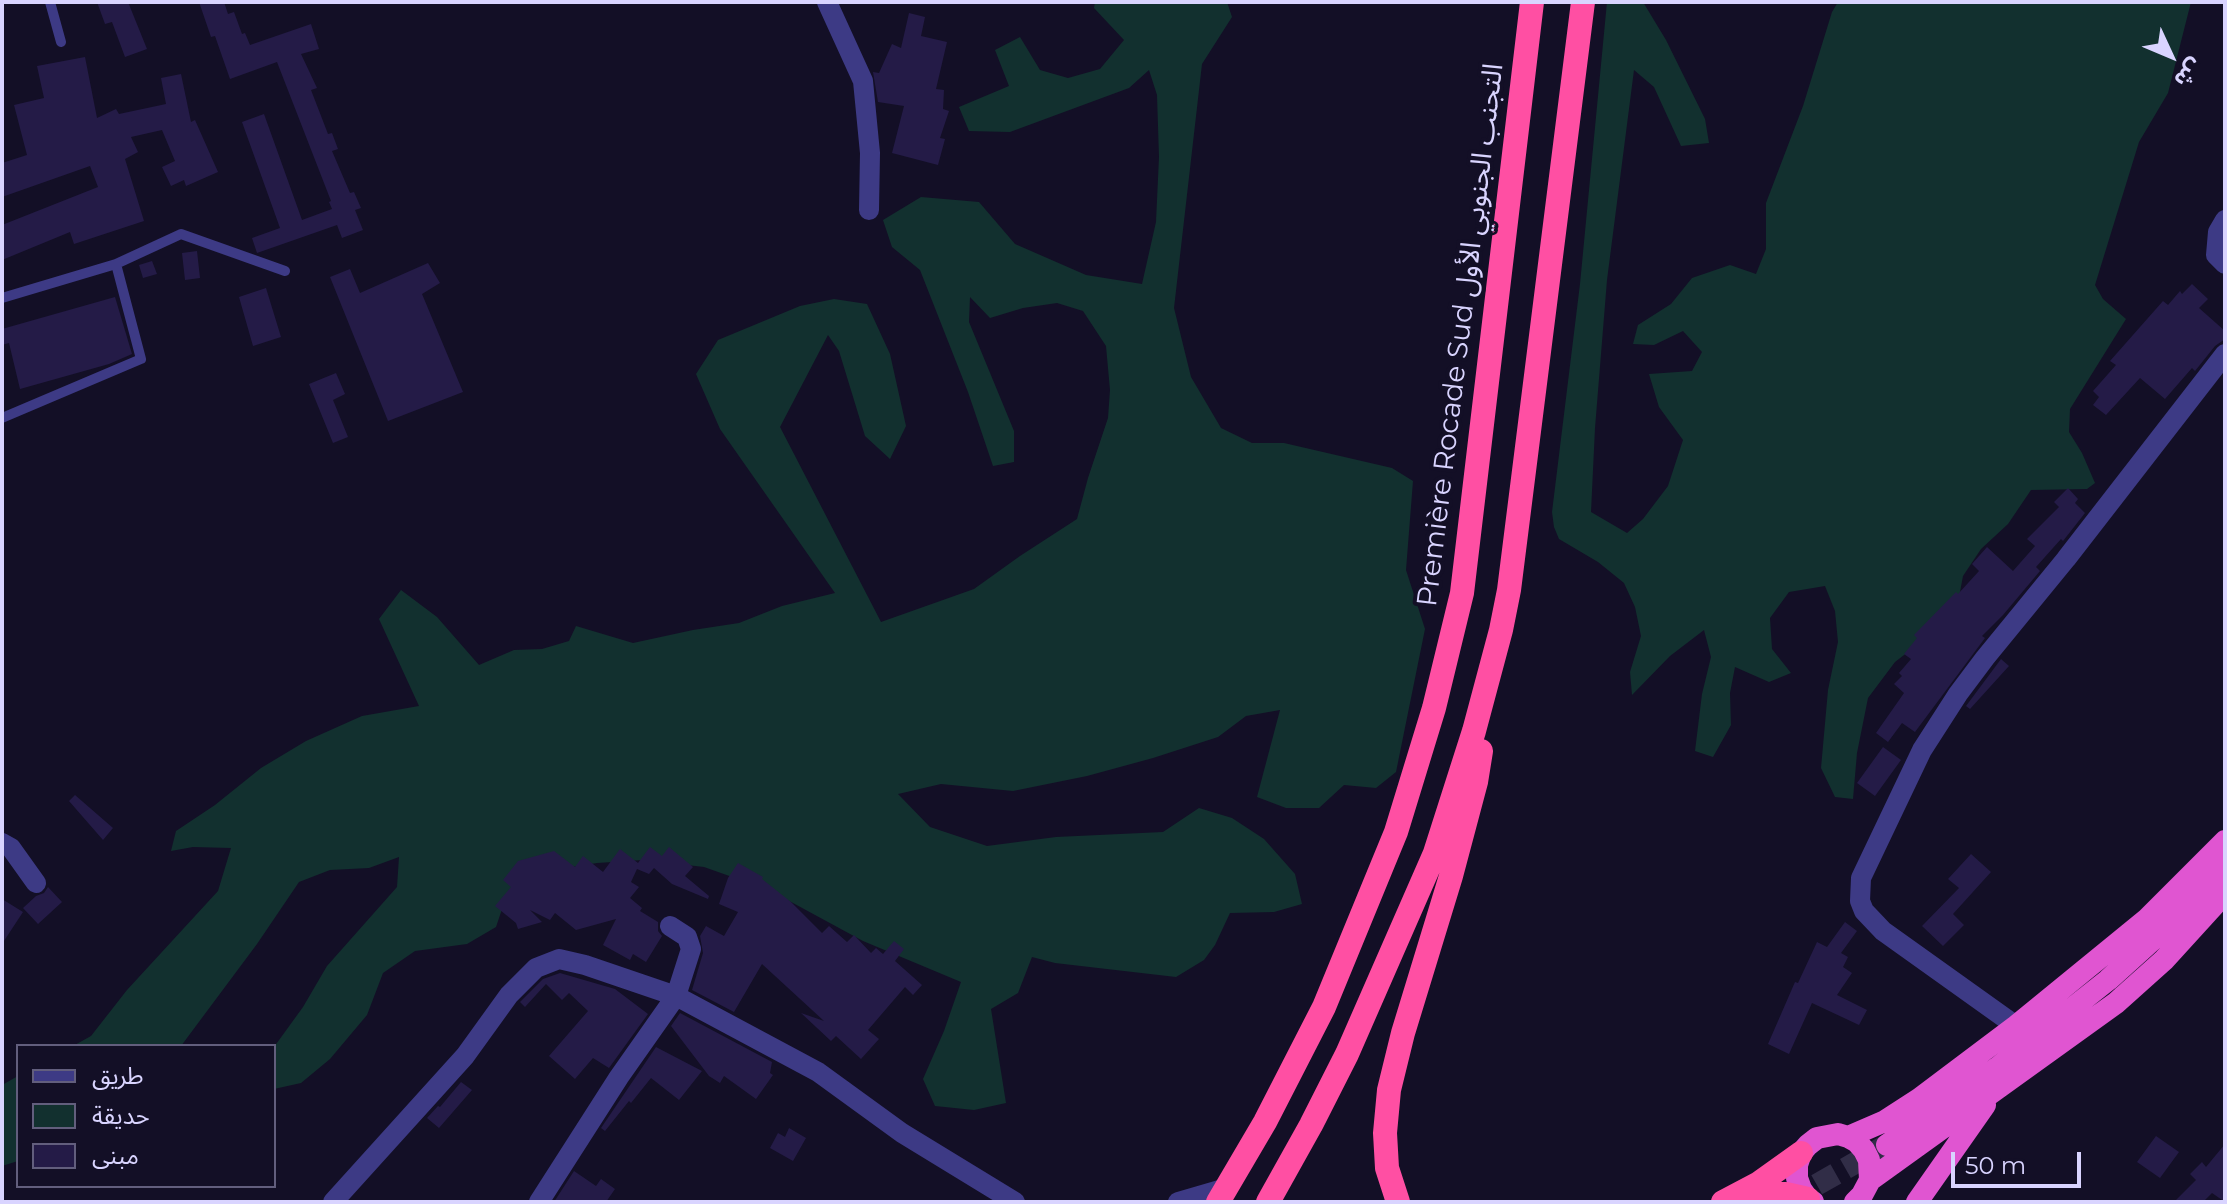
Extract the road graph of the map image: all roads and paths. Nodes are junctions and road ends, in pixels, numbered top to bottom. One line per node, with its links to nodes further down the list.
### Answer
1 (50, 2): 5 (lane)
2 (827, 2): 6 (street)
3 (1532, 2): 28 (highway, Première Rocade Sud التجنب الجنوبي الأول)
4 (1583, 2): 14 (highway)
5 (61, 42)
6 (869, 210)
7 (2225, 220): 9 (street)
8 (116, 264): 10 (lane); 11 (lane); 13 (lane)
9 (2225, 264)
10 (285, 271)
11 (2, 298)
12 (2225, 354): 22 (street)
13 (2, 418)
14 (1501, 630): 34 (highway); 35 (highway)
15 (2225, 841): 22 (highway)
16 (2, 843): 18 (street)
17 (2225, 868): 25 (highway)
18 (36, 883)
19 (2225, 893): 23 (highway)
20 (670, 926): 21 (street)
21 (676, 996): 30 (street); 31 (street); 32 (street)
22 (2016, 1026): 24 (highway)
23 (1993, 1092): 27 (highway); 39 (highway)
24 (1848, 1137): 26 (highway); 27 (highway)
25 (1887, 1145)
26 (1801, 1153): 29 (highway); 36 (highway)
27 (1870, 1180): 38 (highway)
28 (1222, 1195): 33 (street)
29 (1811, 1201): 37 (highway)
30 (333, 1202)
31 (539, 1202)
32 (1015, 1202)
33 (1178, 1202)
34 (1268, 1202)
35 (1398, 1202)
36 (1723, 1202)
37 (1755, 1202)
38 (1855, 1202)
39 (1917, 1202)

